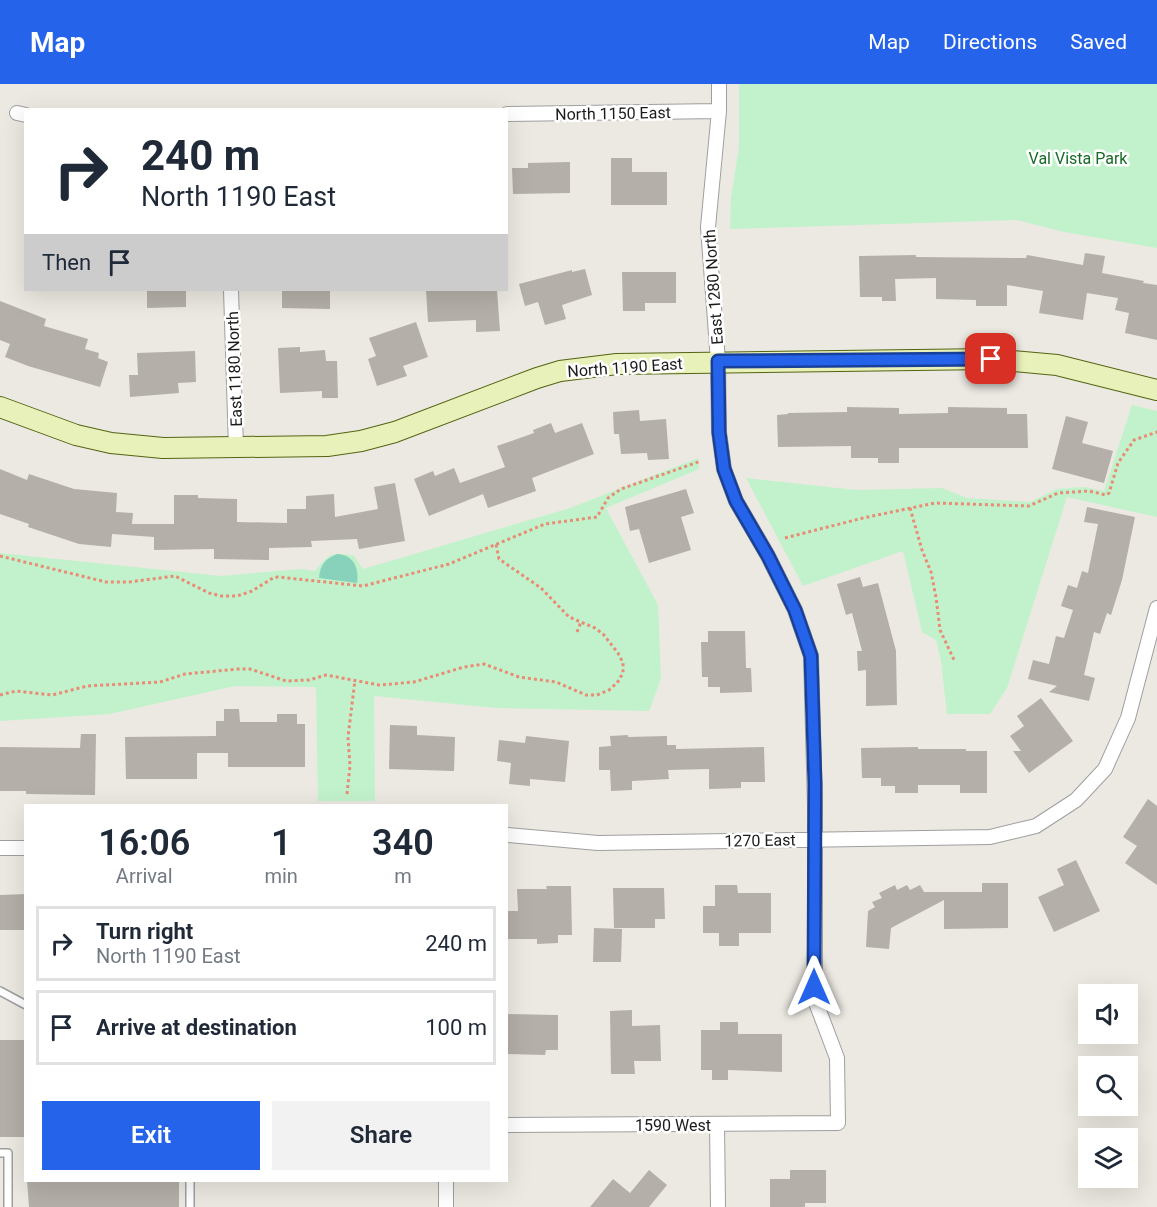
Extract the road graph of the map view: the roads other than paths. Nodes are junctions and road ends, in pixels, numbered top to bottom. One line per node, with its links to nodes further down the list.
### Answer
1 (719, 84): 2 (street, East 1280 North)
2 (719, 111): 3 (street, North 1150 East); 5 (street, East 1280 North)
3 (508, 114)
4 (231, 291): 8 (street, East 1180 North)
5 (718, 361): 6 (street, North 1190 East); 8 (street, North 1190 East); 11 (street, East 1280 North)
6 (1157, 390)
7 (0, 407): 8 (street, North 1190 East)
8 (236, 448)
9 (1157, 608): 11 (street, 1270 East)
10 (508, 835): 11 (street, 1270 East)
11 (815, 840): 16 (street, East 1280 North)
12 (0, 848): 13 (street)
13 (24, 848)
14 (0, 992): 15 (lane)
15 (24, 1004)
16 (838, 1123): 17 (street, 1590 West)
17 (717, 1124): 18 (street, 1590 West); 25 (street)
18 (508, 1125)
19 (0, 1153): 22 (lane)
20 (190, 1182): 23 (lane)
21 (446, 1182): 24 (street)
22 (8, 1207)
23 (190, 1207)
24 (446, 1207)
25 (718, 1207)

